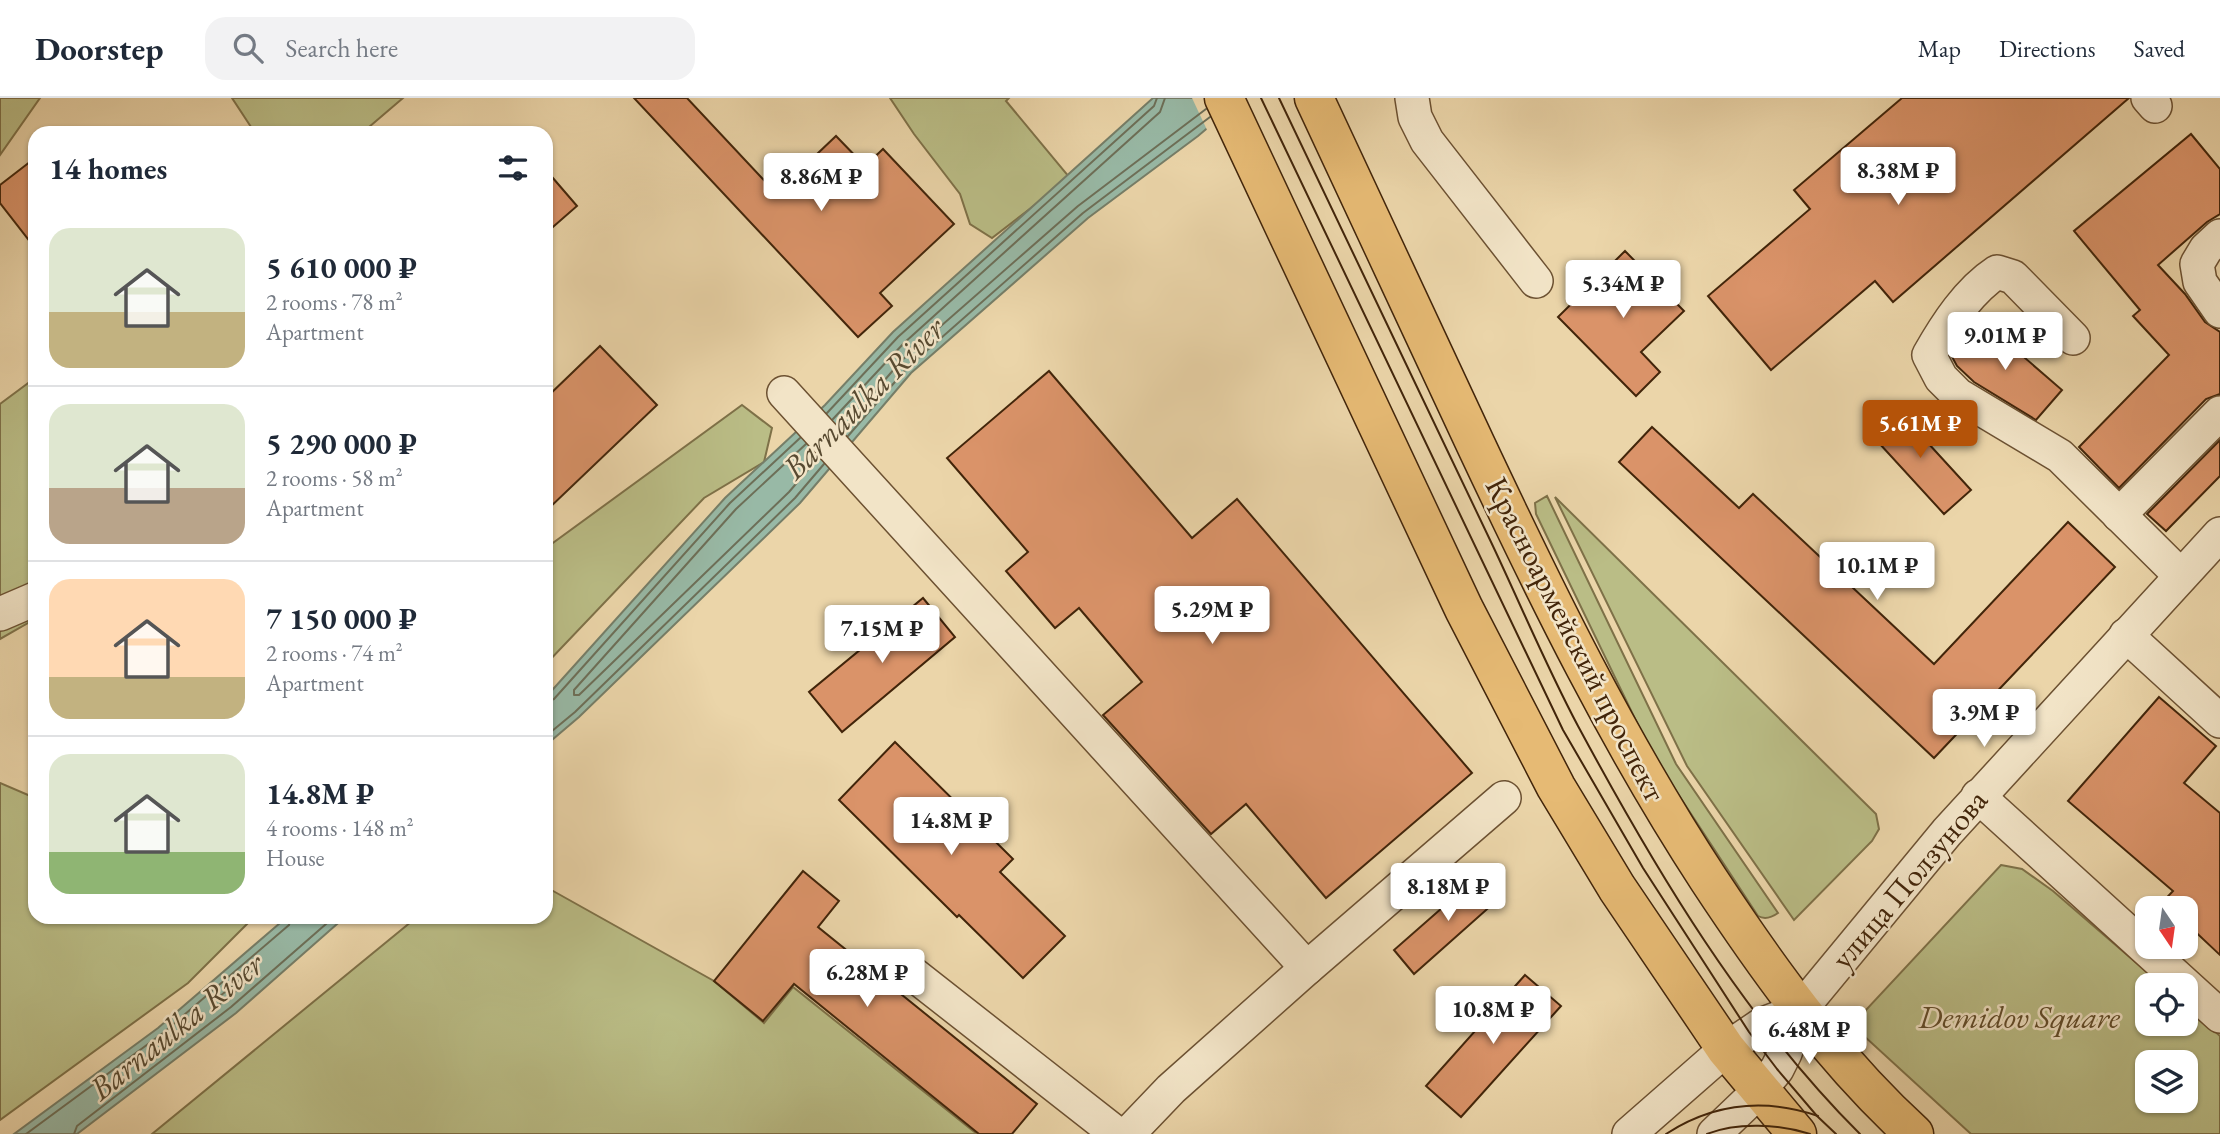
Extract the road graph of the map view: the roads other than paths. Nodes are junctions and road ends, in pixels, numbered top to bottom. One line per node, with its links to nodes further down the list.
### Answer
1 (1224, 98): 23 (main road)
2 (1314, 98): 21 (main road, Красноармейский проспект)
3 (1412, 98): 5 (street)
4 (2220, 236): 6 (street)
5 (1536, 281)
6 (2220, 311)
7 (2073, 338): 10 (street)
8 (784, 393): 19 (street)
9 (2220, 413): 10 (street)
10 (2119, 515): 12 (street)
11 (2220, 534): 12 (street, улица Ползунова)
12 (2181, 576): 15 (street, улица Ползунова)
13 (28, 602): 14 (street)
14 (0, 614)
15 (2126, 635): 16 (street); 17 (street, улица Ползунова)
16 (2220, 721)
17 (1978, 796): 21 (street, улица Ползунова); 22 (street)
18 (1504, 798): 19 (street)
19 (1307, 968): 26 (street)
20 (913, 974): 25 (street)
21 (1800, 1010): 23 (street); 24 (street); 30 (main road, Красноармейский проспект)
22 (2220, 1016)
23 (1726, 1049): 24 (main road); 27 (street)
24 (1759, 1091): 28 (street); 29 (main road)
25 (1117, 1134)
26 (1128, 1134)
27 (1629, 1134)
28 (1714, 1134)
29 (1797, 1134)
30 (1914, 1134)

